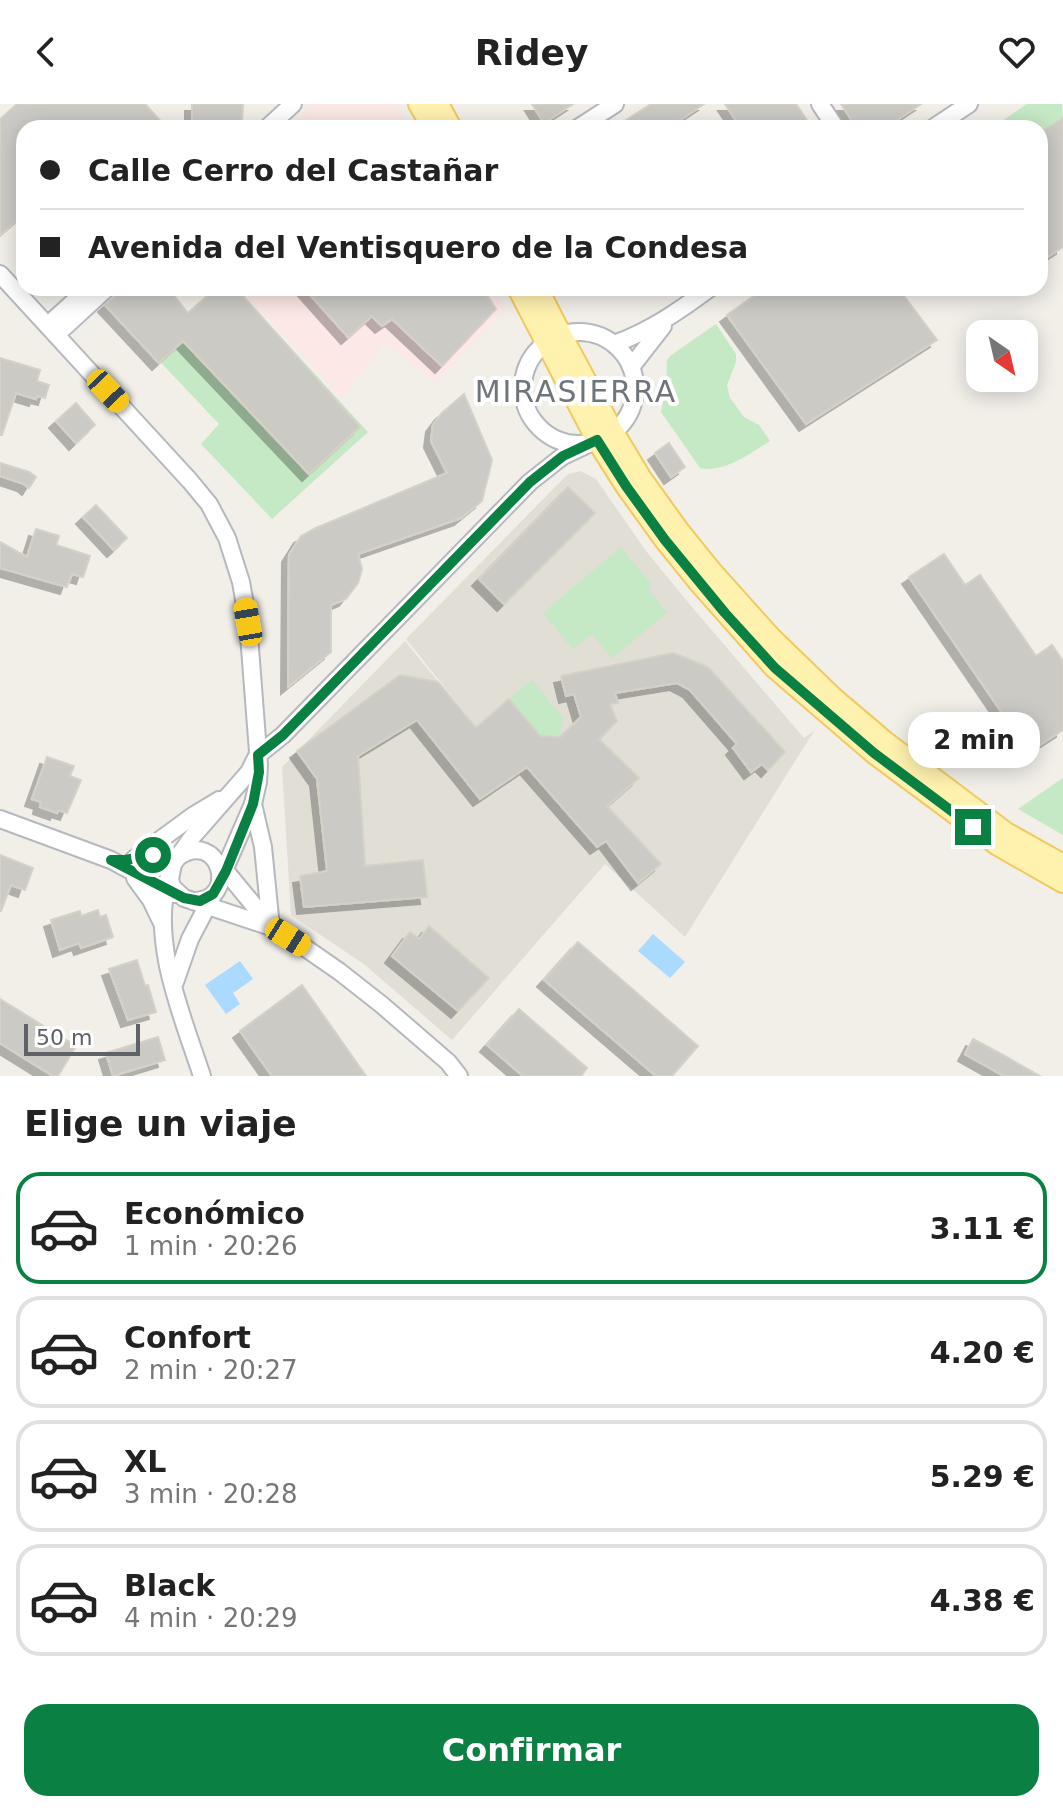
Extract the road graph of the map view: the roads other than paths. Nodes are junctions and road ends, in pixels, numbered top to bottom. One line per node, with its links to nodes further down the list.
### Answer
1 (293, 104): 4 (street)
2 (615, 104): 5 (street)
3 (969, 104): 6 (street)
4 (276, 120)
5 (590, 120)
6 (945, 120)
7 (0, 274): 8 (street)
8 (16, 291)
9 (20, 296): 16 (street)
10 (82, 296): 16 (street)
11 (97, 296): 16 (street)
12 (524, 296): 17 (main road)
13 (540, 296): 17 (main road)
14 (699, 296): 15 (street)
15 (673, 316): 18 (street); 19 (street)
16 (52, 330): 23 (street)
17 (554, 339): 18 (street); 20 (street); 21 (main road)
18 (614, 344): 19 (street)
19 (631, 367): 21 (street)
20 (546, 434): 21 (street); 22 (street)
21 (605, 436): 22 (street); 30 (main road); 31 (main road)
22 (530, 482): 23 (street)
23 (258, 755): 24 (street); 26 (street)
24 (231, 793): 25 (street); 29 (street)
25 (210, 818): 26 (street); 28 (street)
26 (253, 818): 32 (street); 36 (street)
27 (0, 819): 29 (street)
28 (182, 857): 29 (street); 32 (street); 32 (street); 33 (street)
29 (130, 864): 33 (street); 35 (street)
30 (1063, 865)
31 (1063, 882)
32 (208, 887): 33 (street); 34 (street); 36 (street); 37 (street)
33 (165, 890): 35 (street)
34 (236, 914): 36 (street); 37 (street)
35 (163, 924): 38 (street)
36 (271, 927): 40 (street)
37 (194, 930): 38 (street)
38 (174, 987): 39 (street)
39 (202, 1076)
40 (459, 1076)

